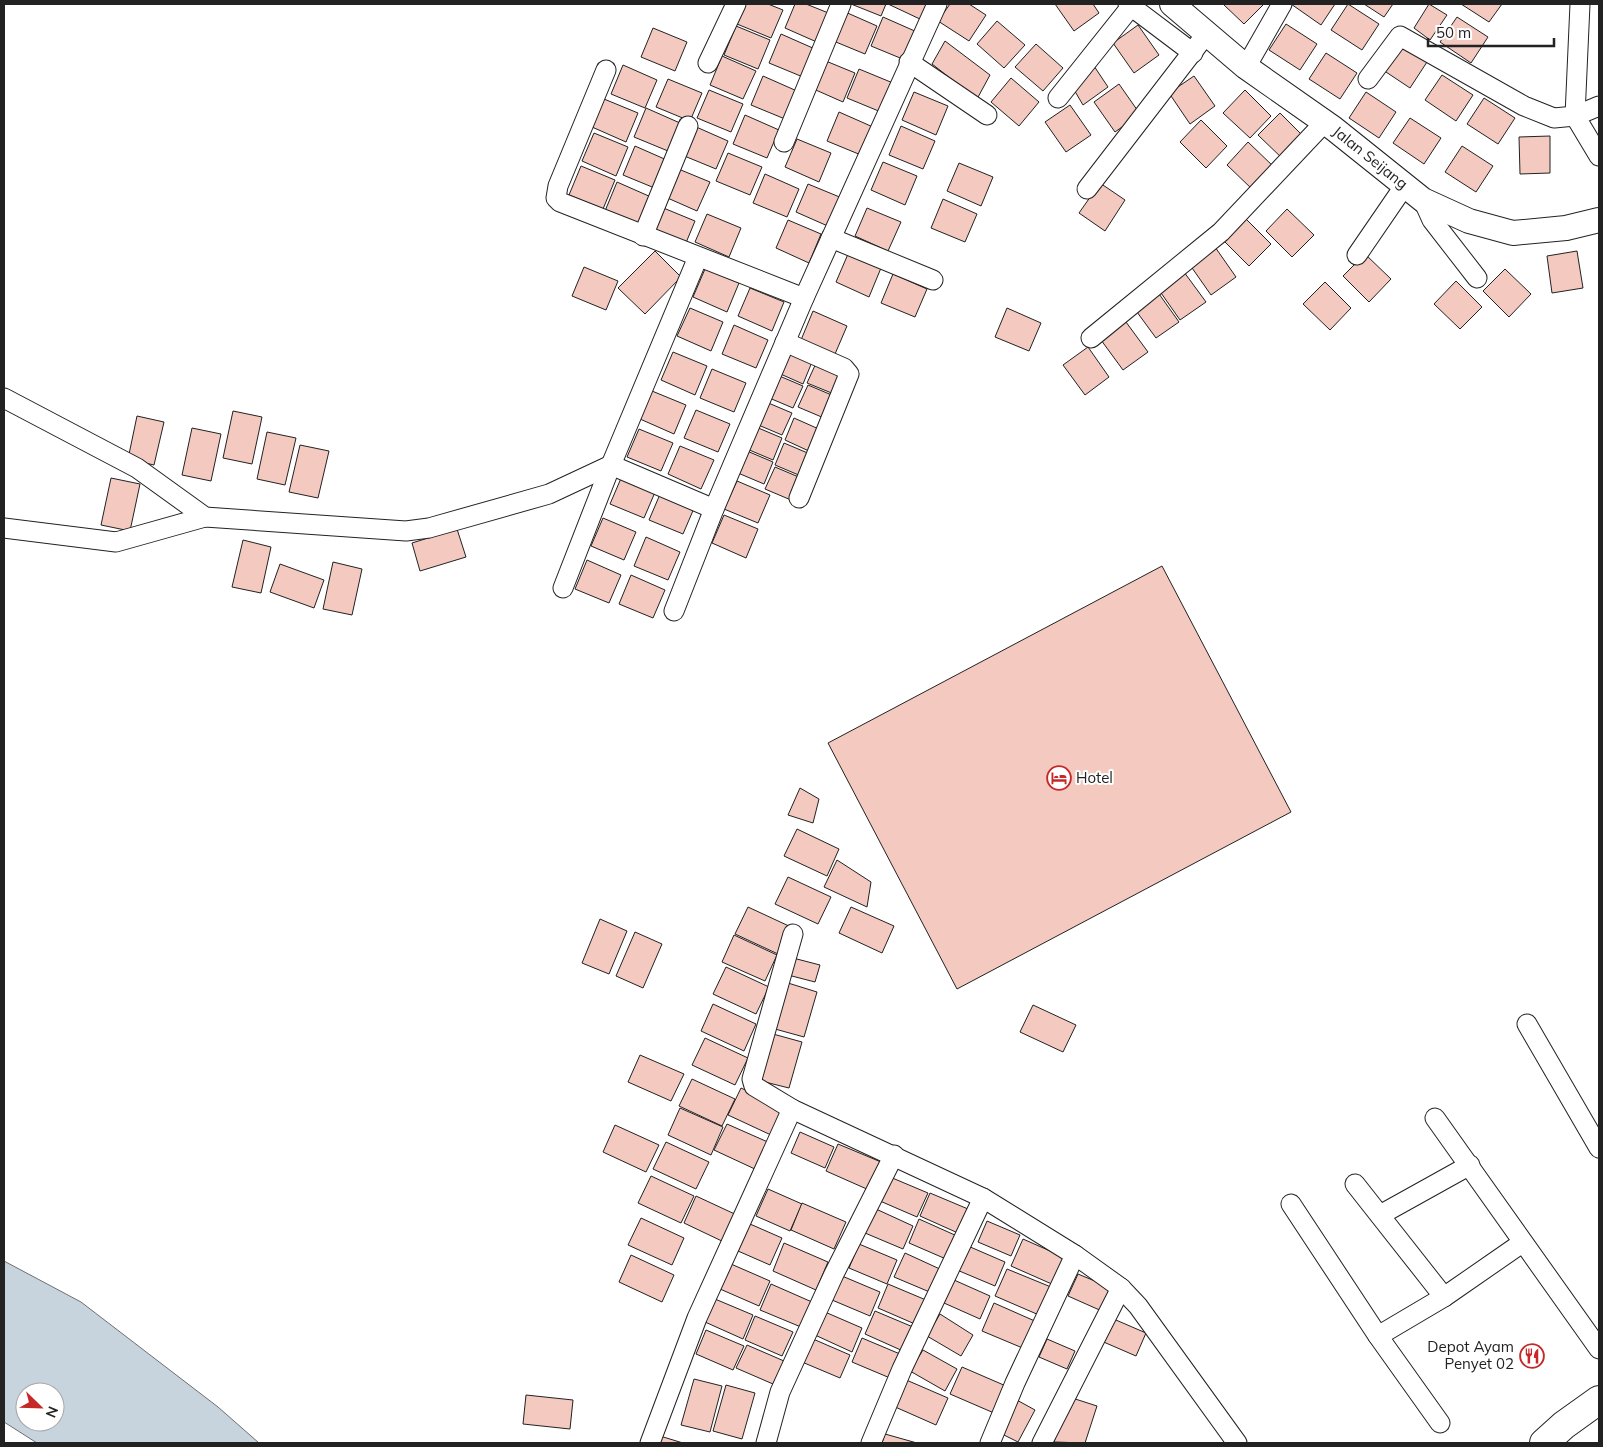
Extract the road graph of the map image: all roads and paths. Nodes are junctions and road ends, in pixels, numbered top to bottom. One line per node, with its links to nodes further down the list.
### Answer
1 (736, 4): 11 (street)
2 (841, 4): 21 (street)
3 (936, 4): 10 (street)
4 (1172, 4): 8 (main road, Jalan Seijang)
5 (1282, 4): 12 (street)
6 (1580, 4): 18 (street)
7 (1131, 5): 9 (street); 15 (street)
8 (1207, 33): 9 (street); 12 (main road, Jalan Seijang)
9 (1193, 53): 23 (street)
10 (909, 62): 17 (street); 27 (street)
11 (708, 63)
12 (1246, 67): 19 (main road, Jalan Seijang)
13 (606, 70): 26 (street)
14 (1368, 79): 18 (street)
15 (1058, 98)
16 (1599, 106): 18 (street)
17 (987, 114)
18 (1576, 116): 22 (street)
19 (1324, 123): 24 (main road, Jalan Seijang); 33 (street)
20 (688, 126): 26 (street)
21 (784, 142)
22 (1599, 156)
23 (1087, 189)
24 (1414, 192): 25 (main road, Jalan Seijang); 28 (street); 30 (street)
25 (1599, 220)
26 (643, 236): 29 (street)
27 (832, 238): 31 (street); 32 (street)
28 (1357, 255)
29 (698, 257): 32 (street); 36 (street)
30 (1477, 278)
31 (933, 280)
32 (804, 298): 34 (street)
33 (1091, 338)
34 (785, 342): 37 (street); 38 (street)
35 (4, 398): 39 (street)
36 (611, 465): 38 (street); 39 (street); 41 (street)
37 (799, 498)
38 (714, 509): 42 (street)
39 (205, 517): 40 (street)
40 (4, 528)
41 (563, 588)
42 (674, 611)
43 (793, 934): 45 (street)
44 (1527, 1024): 47 (street)
45 (792, 1109): 48 (street); 62 (street)
46 (1435, 1118): 49 (street)
47 (1599, 1148)
48 (894, 1155): 51 (street); 63 (street)
49 (1470, 1165): 53 (street); 54 (street)
50 (1355, 1184): 53 (street)
51 (983, 1198): 55 (street); 64 (street)
52 (1291, 1204): 58 (street)
53 (1380, 1215): 57 (street)
54 (1522, 1243): 57 (street); 59 (street)
55 (1075, 1255): 56 (street); 65 (street)
56 (1121, 1288): 66 (street); 67 (street)
57 (1444, 1297): 58 (street)
58 (1378, 1336): 61 (street)
59 (1599, 1349)
60 (1599, 1400): 68 (highway)
61 (1440, 1423)
62 (650, 1443)
63 (766, 1443)
64 (871, 1443)
65 (990, 1443)
66 (1042, 1443)
67 (1238, 1443)
68 (1544, 1443)

